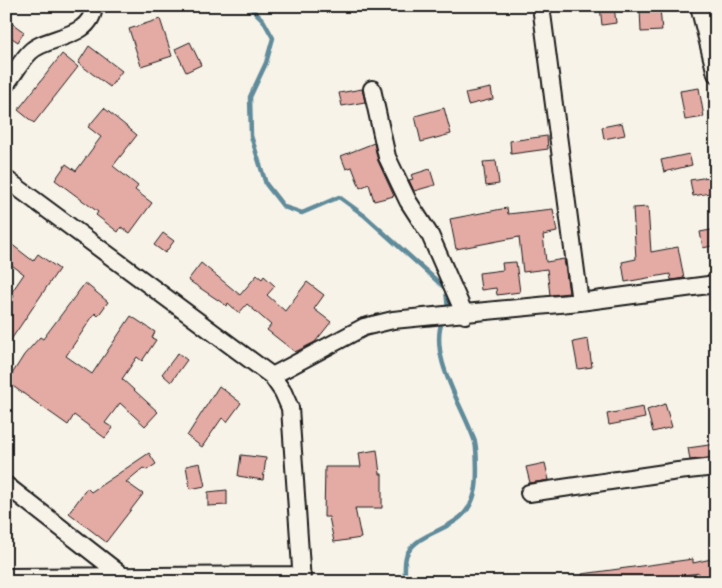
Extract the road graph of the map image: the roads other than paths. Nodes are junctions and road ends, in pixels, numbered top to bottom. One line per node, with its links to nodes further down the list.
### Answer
1 (94, 6): 5 (street)
2 (541, 6): 9 (street)
3 (699, 6): 4 (street)
4 (716, 74)
5 (6, 84)
6 (372, 89): 10 (street)
7 (6, 180): 11 (street)
8 (716, 284): 9 (street)
9 (580, 302): 10 (street)
10 (460, 315): 11 (street)
11 (272, 376): 17 (street)
12 (716, 467): 14 (street)
13 (6, 485): 15 (street)
14 (529, 493)
15 (124, 576): 16 (street); 17 (street)
16 (6, 577)
17 (302, 578)

